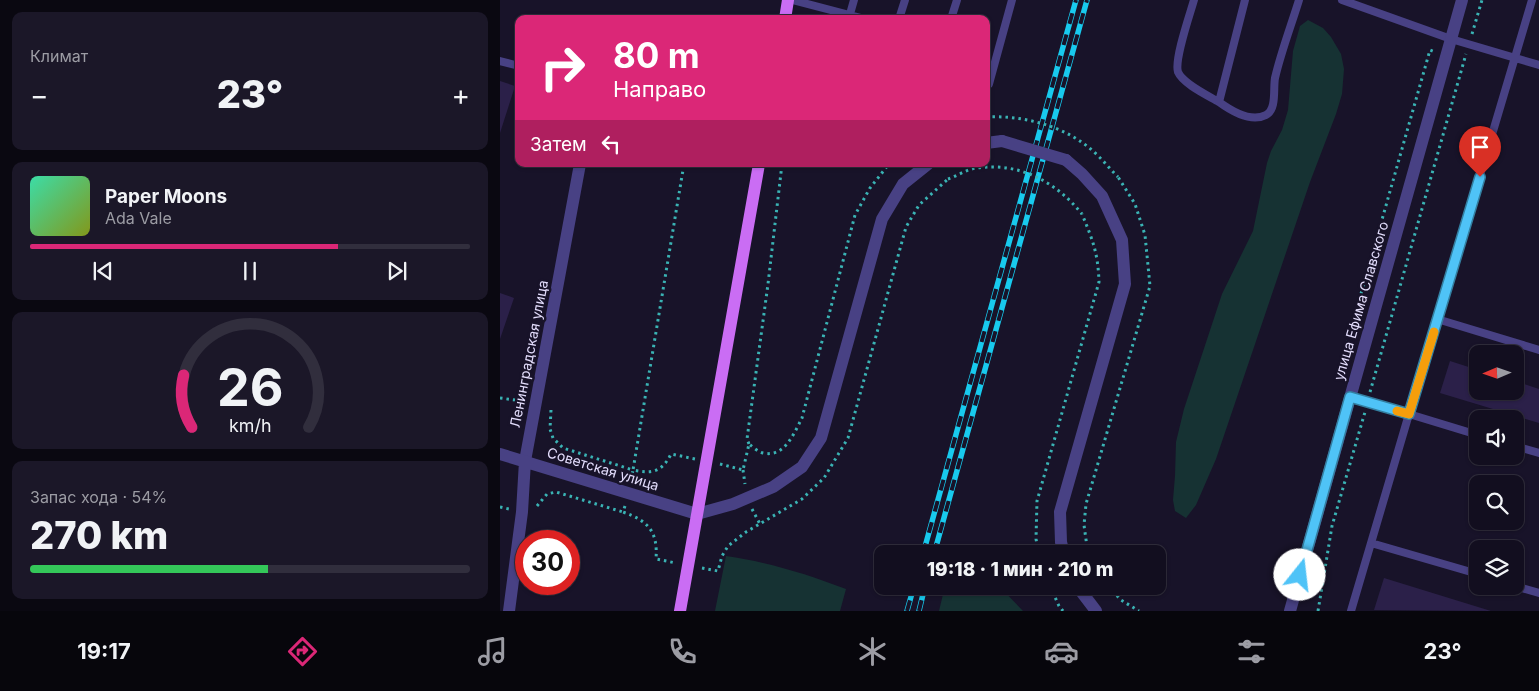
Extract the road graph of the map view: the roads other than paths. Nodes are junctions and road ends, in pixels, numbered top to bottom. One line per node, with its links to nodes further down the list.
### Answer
1 (788, 0): 14 (main road)
2 (792, 0): 13 (lane)
3 (854, 0): 13 (lane)
4 (905, 0): 16 (lane)
5 (957, 0): 17 (lane)
6 (1012, 0): 23 (lane)
7 (1194, 0): 24 (lane)
8 (1245, 0): 24 (lane)
9 (1299, 0): 24 (lane)
10 (1342, 0): 18 (lane)
11 (1462, 0): 18 (street, улица Ефима Славского)
12 (1532, 0): 19 (lane)
13 (850, 14): 15 (lane)
14 (786, 15)
15 (853, 15)
16 (900, 15)
17 (953, 15)
18 (1451, 39): 19 (lane); 31 (street, улица Ефима Славского)
19 (1515, 58): 22 (lane); 29 (lane)
20 (500, 61): 21 (lane)
21 (515, 65)
22 (1539, 65)
23 (990, 80)
24 (1219, 102)
25 (990, 142): 40 (street, bridge)
26 (579, 167): 37 (street, Ленинградская улица)
27 (758, 167): 38 (main road)
28 (924, 167): 38 (street)
29 (1437, 319): 30 (lane); 32 (lane)
30 (1539, 350)
31 (1350, 397): 32 (lane); 48 (street, улица Ефима Славского)
32 (1409, 414): 33 (lane); 39 (lane)
33 (1469, 432)
34 (1524, 449): 35 (lane)
35 (1539, 453)
36 (500, 454): 37 (street, Советская улица)
37 (525, 461): 38 (street, Советская улица); 45 (street, Ленинградская улица)
38 (697, 514): 46 (main road)
39 (1371, 542): 41 (lane); 49 (lane)
40 (1062, 545)
41 (1469, 571)
42 (1524, 589): 43 (lane)
43 (1539, 593)
44 (1084, 595): 47 (street)
45 (509, 611)
46 (680, 611)
47 (1096, 611)
48 (1290, 611)
49 (1351, 611)

